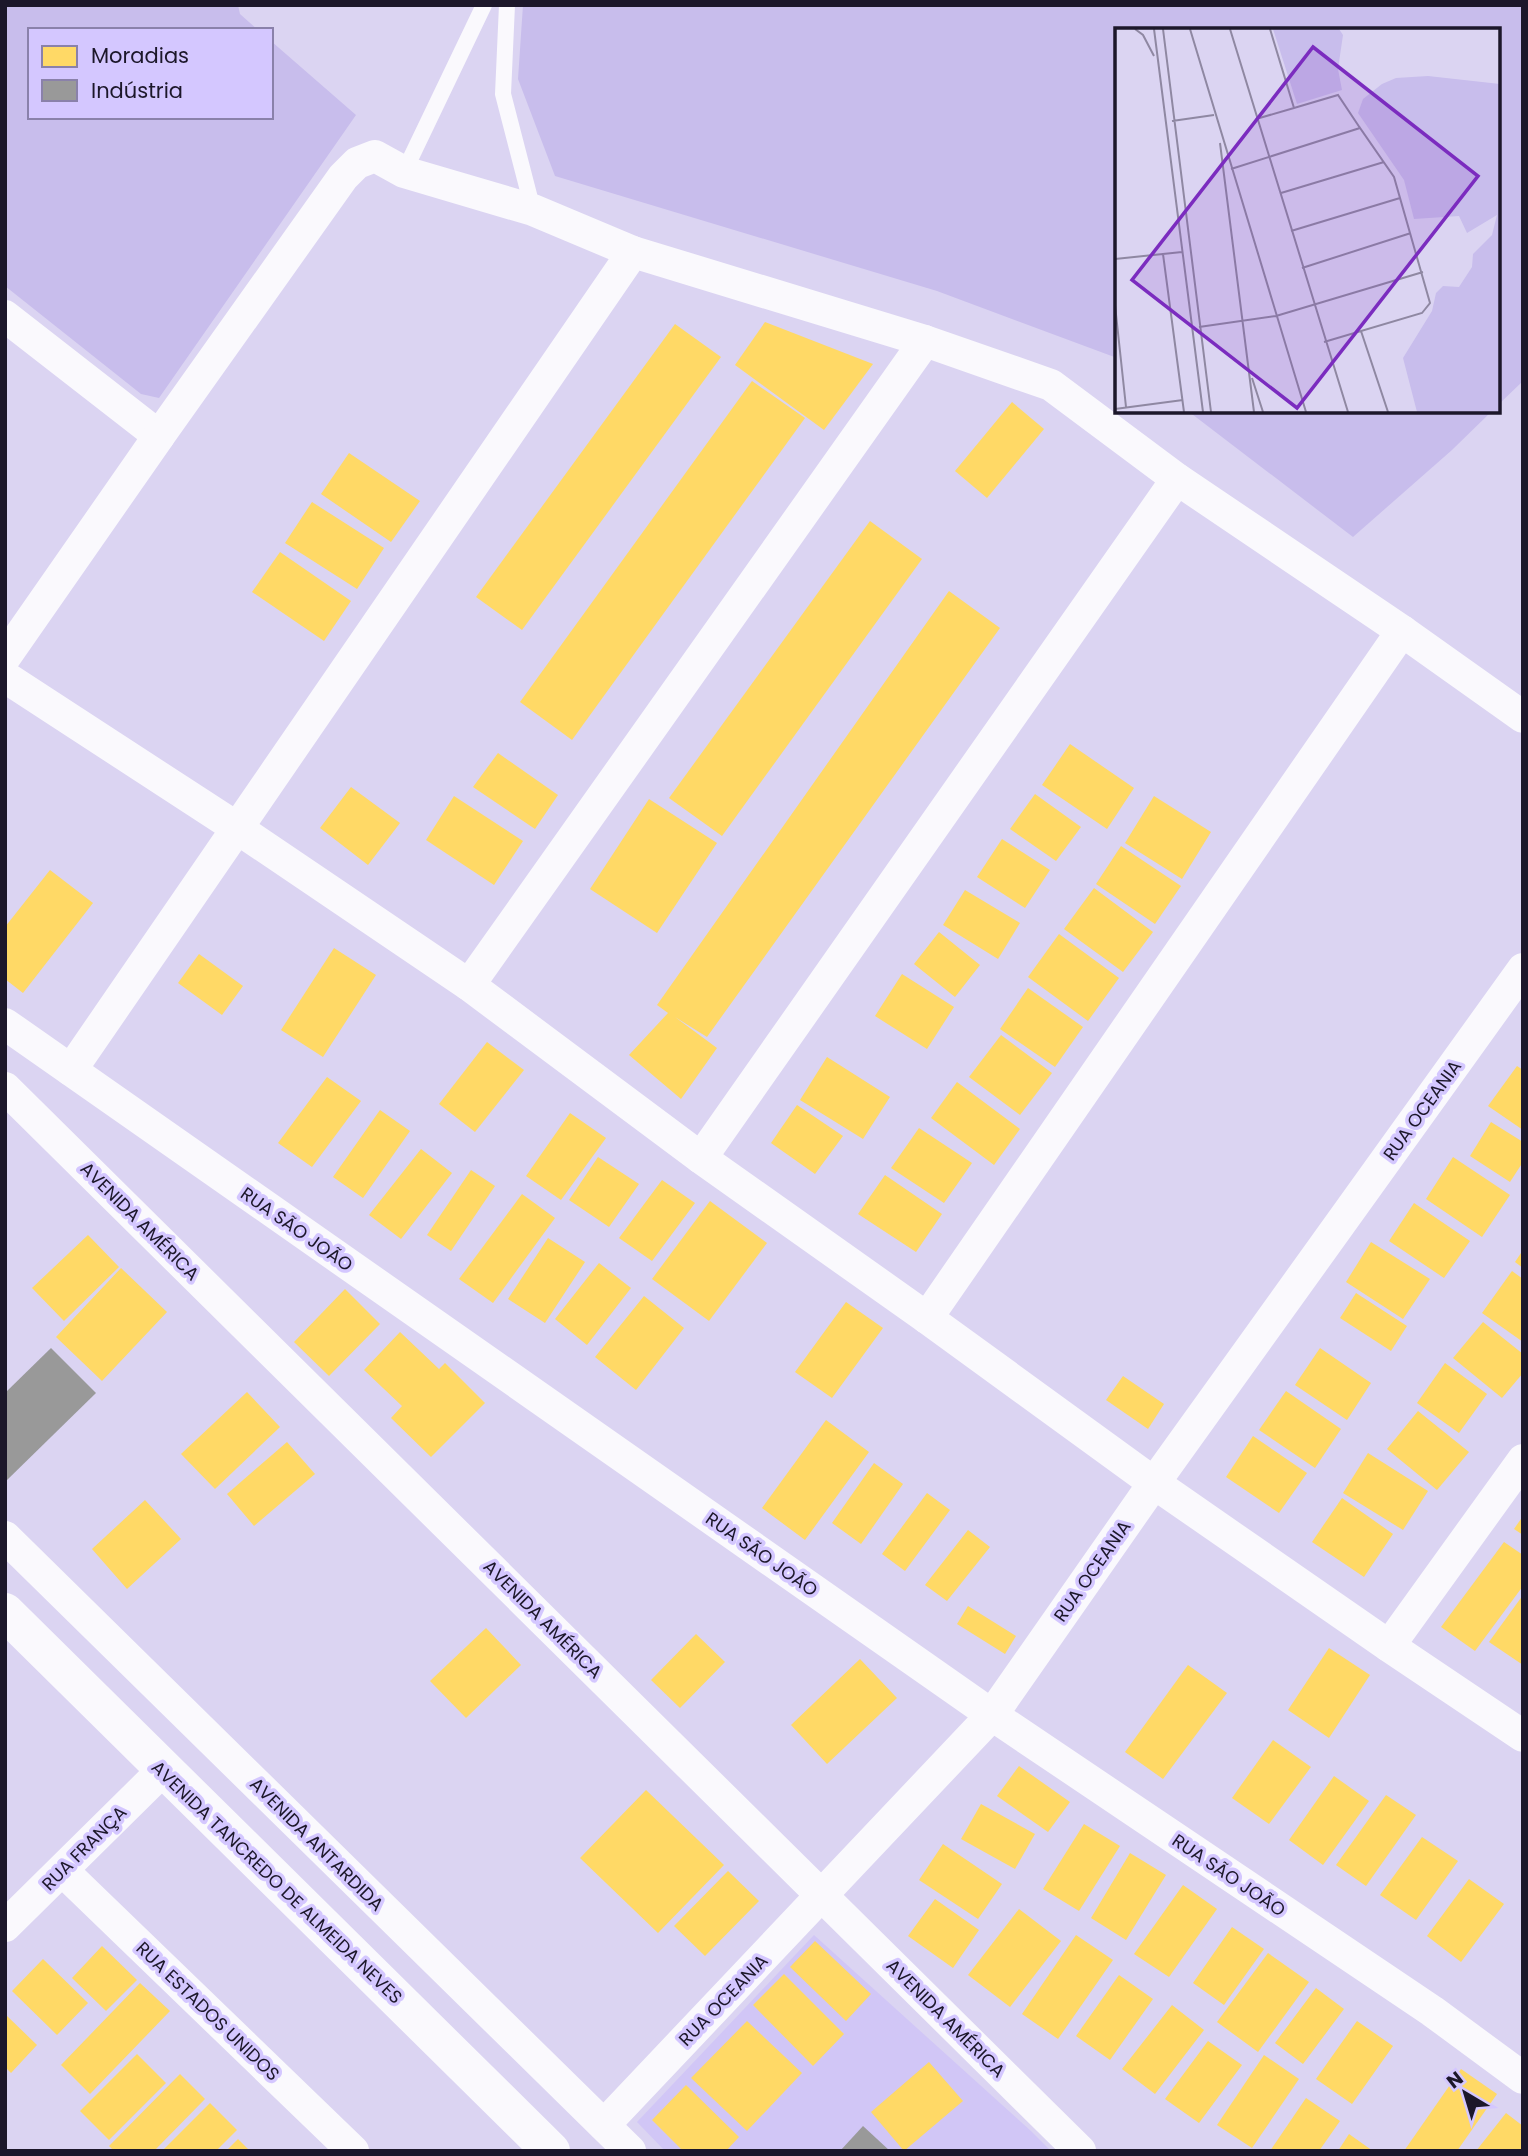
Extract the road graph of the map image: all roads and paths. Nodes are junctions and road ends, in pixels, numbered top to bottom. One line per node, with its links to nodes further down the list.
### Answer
1 (484, 5): 3 (lane)
2 (508, 5): 4 (lane)
3 (404, 172): 4 (street); 8 (street)
4 (533, 210): 5 (street)
5 (633, 252): 7 (street); 14 (street)
6 (5, 316): 8 (street)
7 (925, 341): 9 (street); 16 (street)
8 (159, 436): 11 (street)
9 (1177, 479): 10 (street); 20 (street)
10 (1402, 631): 13 (street); 21 (street)
11 (5, 657)
12 (5, 677): 14 (street)
13 (1523, 717)
14 (237, 828): 16 (street); 18 (street)
15 (1523, 969): 23 (street, RUA OCEANIA)
16 (469, 985): 20 (street)
17 (5, 1024): 18 (street, RUA SÃO JOÃO)
18 (71, 1070): 27 (street, RUA SÃO JOÃO)
19 (5, 1088): 31 (street, AVENIDA AMÉRICA)
20 (701, 1158): 21 (street)
21 (927, 1318): 23 (street)
22 (1523, 1460): 26 (street)
23 (1154, 1483): 26 (street); 27 (street, RUA OCEANIA)
24 (5, 1537): 34 (street, AVENIDA ANTARDIDA)
25 (5, 1612): 29 (main road, AVENIDA TANCREDO DE ALMEIDA NEVES)
26 (1388, 1646): 28 (street)
27 (992, 1715): 31 (street, RUA OCEANIA); 33 (street, RUA SÃO JOÃO)
28 (1523, 1736)
29 (163, 1770): 30 (street, RUA FRANÇA); 37 (main road, AVENIDA TANCREDO DE ALMEIDA NEVES)
30 (63, 1871): 32 (street, RUA FRANÇA); 36 (street, RUA ESTADOS UNIDOS)
31 (822, 1896): 34 (street, RUA OCEANIA); 35 (street, AVENIDA AMÉRICA)
32 (5, 1926)
33 (1523, 2078)
34 (604, 2126): 38 (street, AVENIDA ANTARDIDA)
35 (1069, 2140): 39 (street, AVENIDA AMÉRICA)
36 (353, 2151)
37 (551, 2151)
38 (630, 2151)
39 (1091, 2151)

